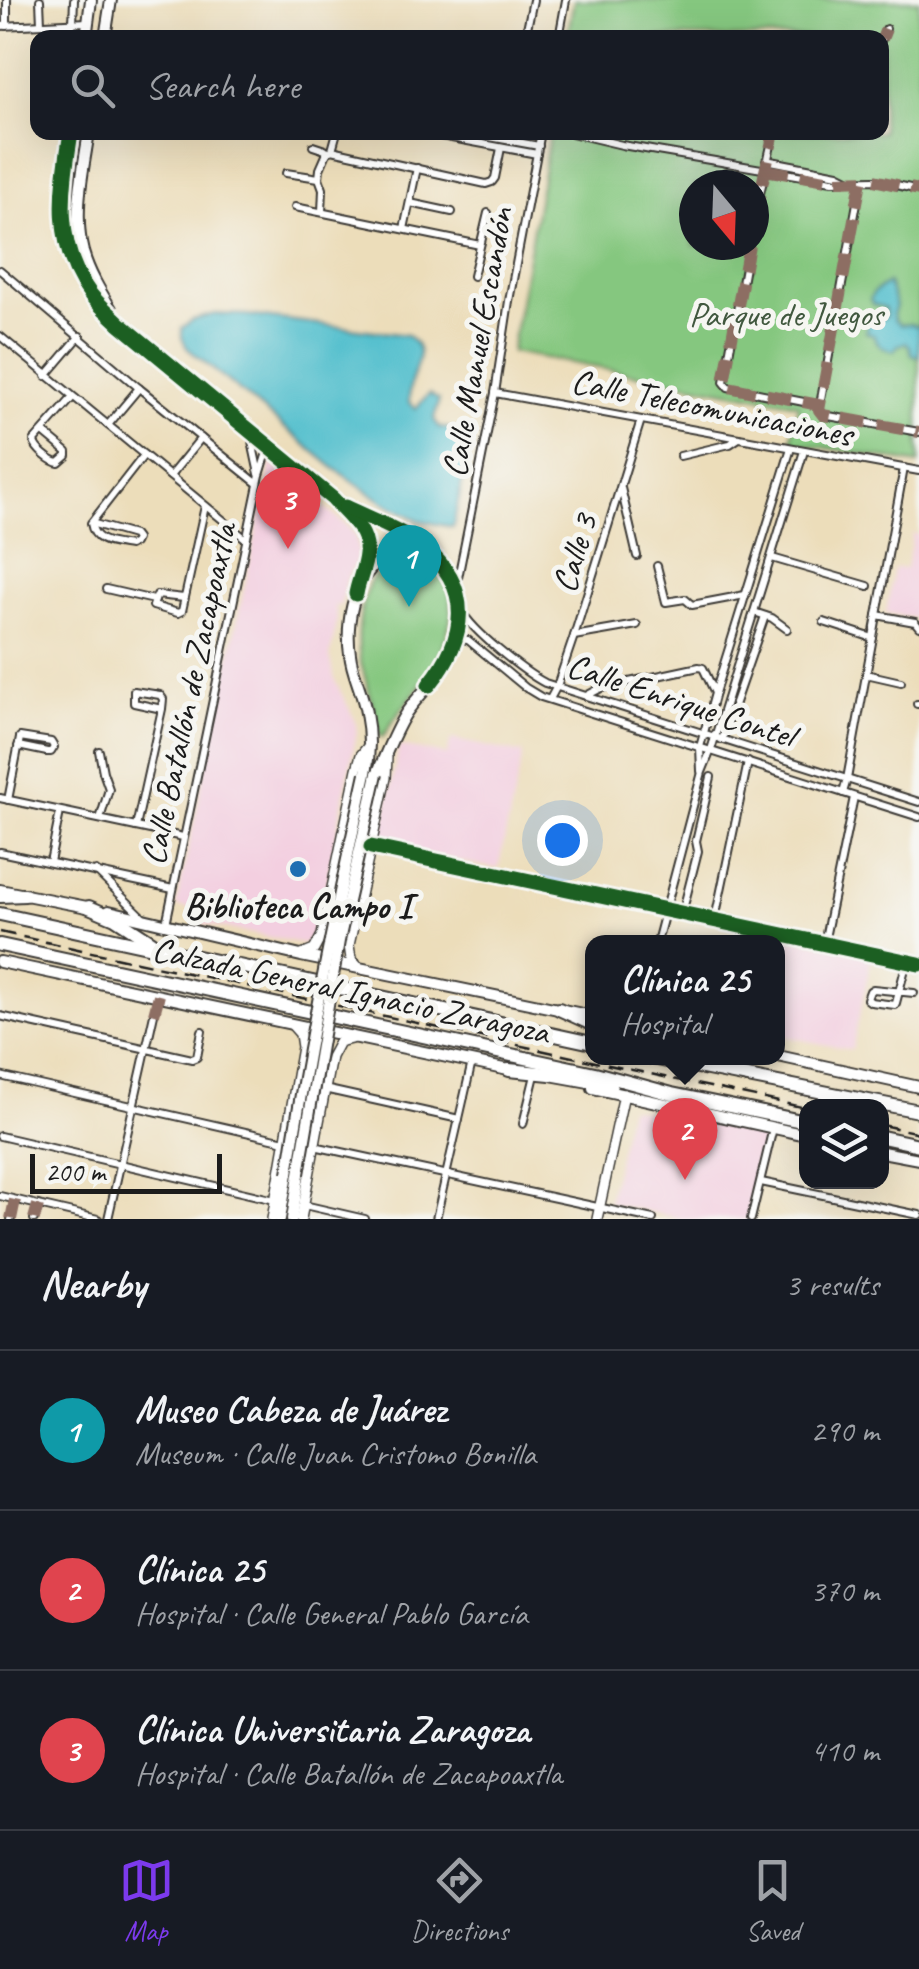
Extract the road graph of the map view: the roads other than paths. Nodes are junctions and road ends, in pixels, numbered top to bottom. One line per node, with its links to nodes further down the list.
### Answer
1 (7, 0): 11 (street)
2 (40, 0): 10 (street)
3 (74, 0): 9 (street)
4 (92, 0): 8 (main road)
5 (112, 0): 14 (main road)
6 (533, 0): 15 (street)
7 (566, 0): 16 (street)
8 (88, 22): 9 (street); 13 (main road)
9 (73, 23): 10 (street); 12 (street)
10 (40, 24): 11 (street)
11 (4, 26)
12 (70, 30)
13 (87, 30)
14 (106, 30)
15 (527, 30)
16 (560, 30)
17 (70, 140): 47 (main road)
18 (88, 140): 47 (main road)
19 (334, 140): 28 (street)
20 (461, 140): 26 (street)
21 (496, 140): 27 (street)
22 (540, 140): 27 (street, Calle Manuel Escandón)
23 (598, 140): 31 (street)
24 (772, 140): 29 (street)
25 (312, 146): 28 (street)
26 (500, 148): 27 (street); 30 (street)
27 (538, 150): 52 (street, Calle Manuel Escandón)
28 (330, 152): 30 (street); 34 (street)
29 (766, 160): 31 (street); 35 (street)
30 (417, 168): 37 (street)
31 (764, 170)
32 (769, 171): 35 (street)
33 (286, 173): 34 (street)
34 (319, 178): 39 (street)
35 (856, 181): 36 (street); 54 (street)
36 (919, 190)
37 (410, 203): 40 (street); 42 (street)
38 (296, 207): 39 (street)
39 (322, 212): 42 (street)
40 (452, 212)
41 (488, 213): 43 (street)
42 (404, 229): 43 (street)
43 (480, 245): 46 (street)
44 (746, 260): 54 (street)
45 (0, 270): 49 (street)
46 (474, 276)
47 (119, 323): 58 (main road)
48 (0, 336): 50 (street)
49 (80, 336): 50 (street); 51 (street)
50 (46, 376): 53 (street)
51 (139, 388): 56 (street); 60 (street)
52 (496, 393): 55 (street, Calle Telecomunicaciones); 80 (street, Calle Manuel Escandón)
53 (73, 397): 56 (street); 57 (street)
54 (818, 404): 59 (street)
55 (641, 420): 61 (street, Calle Telecomunicaciones); 71 (street, Calle 3)
56 (108, 425): 65 (street)
57 (43, 432): 57 (street)
58 (250, 432): 62 (main road); 70 (street, Calle Batallón de Zacapoaxtla)
59 (919, 432)
60 (201, 438): 69 (street); 70 (street)
61 (739, 438): 63 (street, Calle Telecomunicaciones); 66 (street)
62 (269, 446): 70 (street, Calle Batallón de Zacapoaxtla); 72 (main road)
63 (791, 448): 64 (street, Calle Telecomunicaciones); 75 (street)
64 (804, 451): 67 (street, Calle Telecomunicaciones); 76 (street)
65 (144, 455): 69 (street); 74 (street)
66 (680, 456)
67 (904, 468): 68 (street, Calle Telecomunicaciones); 91 (street)
68 (919, 471)
69 (170, 476): 73 (street)
70 (259, 480): 77 (street, Calle Batallón de Zacapoaxtla)
71 (620, 487): 78 (street); 99 (street, Calle 3)
72 (333, 499): 81 (main road); 85 (main road)
73 (206, 505): 77 (street); 88 (street)
74 (91, 523): 74 (street)
75 (766, 528): 76 (street); 87 (street)
76 (780, 532): 79 (street)
77 (246, 540): 132 (street, Calle Batallón de Zacapoaxtla)
78 (637, 556)
79 (772, 558): 83 (street); 90 (street)
80 (462, 560): 81 (street); 86 (street, Calle Manuel Escandón)
81 (440, 564): 85 (main road); 86 (main road)
82 (657, 566): 87 (street)
83 (868, 586)
84 (106, 589): 89 (street)
85 (356, 594): 113 (main road)
86 (458, 594): 101 (main road); 106 (street, Calle Enrique Contel)
87 (744, 595): 95 (street)
88 (184, 598): 89 (street); 89 (street)
89 (154, 600)
90 (754, 612): 92 (street); 96 (street)
91 (877, 615): 97 (street); 100 (street)
92 (765, 616): 98 (street); 102 (street)
93 (824, 622): 100 (street)
94 (637, 624): 99 (street)
95 (736, 624): 96 (street); 107 (street)
96 (749, 627): 103 (street)
97 (919, 627)
98 (787, 629)
99 (574, 636): 106 (street, Calle 3)
100 (873, 638): 104 (street)
101 (454, 640): 109 (street, Calle Enrique Contel); 117 (main road)
102 (746, 670): 103 (street); 112 (street)
103 (734, 673): 112 (street)
104 (866, 674): 105 (street); 123 (street)
105 (901, 682)
106 (557, 686): 108 (street, Calle Enrique Contel); 109 (street, Calle 3)
107 (714, 693): 108 (street); 111 (street)
108 (587, 695): 111 (street, Calle Enrique Contel)
109 (550, 700): 115 (street, Calle Enrique Contel)
110 (162, 709): 110 (street); 131 (street)
111 (704, 734): 112 (street, Calle Enrique Contel); 115 (street)
112 (719, 739): 118 (street); 123 (street, Calle Enrique Contel)
113 (369, 745): 121 (main road); 149 (street)
114 (18, 746): 114 (street); 126 (street)
115 (700, 747): 118 (street, Calle Enrique Contel); 120 (street)
116 (100, 750): 130 (street)
117 (388, 750): 121 (main road); 135 (street)
118 (711, 750): 119 (street, Calle Enrique Contel); 120 (street)
119 (748, 762): 124 (street, Calle Enrique Contel); 146 (street)
120 (702, 772): 133 (street)
121 (371, 774): 199 (main road, bridge)
122 (711, 776): 134 (street)
123 (848, 779): 124 (street); 127 (street, Calle Enrique Contel)
124 (843, 793): 125 (street, Calle Enrique Contel)
125 (854, 796): 129 (street, Calle Enrique Contel); 151 (street)
126 (4, 799): 128 (street)
127 (919, 802)
128 (60, 812): 130 (street); 137 (street)
129 (919, 817)
130 (100, 819): 131 (street)
131 (136, 827): 132 (street)
132 (183, 838): 139 (street, Calle Batallón de Zacapoaxtla)
133 (684, 838): 134 (street); 144 (street)
134 (696, 841): 142 (street)
135 (371, 847): 144 (street); 153 (street)
136 (0, 852): 137 (street)
137 (50, 862): 138 (street)
138 (96, 871): 139 (street); 147 (street)
139 (173, 889): 148 (street, Calle Batallón de Zacapoaxtla)
140 (0, 893): 141 (highway)
141 (25, 895): 143 (main road, Calzada General Ignacio Zaragoza)
142 (685, 902)
143 (89, 907): 147 (main road, Calzada General Ignacio Zaragoza); 154 (highway)
144 (665, 909): 146 (street); 150 (street)
145 (0, 914): 154 (highway, Calzada General Ignacio Zaragoza)
146 (715, 918): 151 (street)
147 (145, 919): 148 (main road, Calzada General Ignacio Zaragoza)
148 (166, 924): 155 (main road, Calzada General Ignacio Zaragoza)
149 (322, 935): 153 (street); 155 (street)
150 (659, 935)
151 (824, 943): 156 (street)
152 (0, 944): 183 (highway, Calzada General Ignacio Zaragoza)
153 (349, 944): 159 (street)
154 (163, 948): 170 (highway, Calzada General Ignacio Zaragoza)
155 (301, 956): 159 (main road, Calzada General Ignacio Zaragoza)
156 (907, 961): 158 (street); 160 (street)
157 (0, 962): 167 (main road, Calzada General Ignacio Zaragoza)
158 (919, 964)
159 (362, 969): 162 (main road, Calzada General Ignacio Zaragoza)
160 (899, 990): 160 (street); 161 (street)
161 (914, 993)
162 (559, 1009): 164 (main road, Calzada General Ignacio Zaragoza); 166 (highway)
163 (154, 1014): 171 (street)
164 (585, 1015)
165 (0, 1016): 171 (street)
166 (585, 1021)
167 (292, 1025): 169 (main road, Calzada General Ignacio Zaragoza); 172 (street)
168 (202, 1031): 171 (street)
169 (358, 1038): 173 (street); 175 (main road, Calzada General Ignacio Zaragoza)
170 (585, 1042)
171 (146, 1049): 184 (street)
172 (302, 1052): 173 (street); 193 (street)
173 (331, 1057): 181 (street)
174 (785, 1058): 180 (main road)
175 (472, 1062): 177 (main road, Calzada General Ignacio Zaragoza); 186 (street)
176 (688, 1065): 185 (highway)
177 (510, 1070): 178 (main road, Calzada General Ignacio Zaragoza); 183 (highway)
178 (536, 1075): 182 (main road, Calzada General Ignacio Zaragoza); 188 (street)
179 (0, 1076): 184 (street)
180 (919, 1087)
181 (324, 1088): 186 (street); 195 (street)
182 (624, 1094): 189 (main road, Calzada General Ignacio Zaragoza); 207 (street)
183 (672, 1094): 187 (highway, Calzada General Ignacio Zaragoza)
184 (134, 1106): 193 (street); 198 (street)
185 (919, 1112)
186 (459, 1119): 200 (street)
187 (799, 1121)
188 (523, 1124)
189 (774, 1128): 190 (main road, Calzada General Ignacio Zaragoza); 201 (street)
190 (799, 1134)
191 (0, 1136): 198 (street)
192 (889, 1139): 194 (highway)
193 (284, 1140): 204 (street)
194 (919, 1145)
195 (314, 1146): 200 (street); 206 (street)
196 (889, 1154): 197 (main road)
197 (919, 1160)
198 (120, 1165): 204 (street); 214 (street)
199 (294, 1174): 216 (main road); 217 (main road)
200 (446, 1176): 207 (street); 220 (street)
201 (761, 1182): 209 (street); 222 (street)
202 (0, 1196): 203 (street)
203 (15, 1200): 205 (street); 211 (street)
204 (275, 1200): 215 (street)
205 (38, 1205): 208 (street); 212 (street)
206 (304, 1205): 218 (street); 219 (street)
207 (598, 1214): 221 (street)
208 (60, 1215): 210 (street)
209 (919, 1215)
210 (82, 1217): 213 (street)
211 (11, 1219)
212 (34, 1219)
213 (98, 1219)
214 (108, 1219)
215 (272, 1219)
216 (280, 1219)
217 (292, 1219)
218 (301, 1219)
219 (366, 1219)
220 (436, 1219)
221 (653, 1219)
222 (751, 1219)

